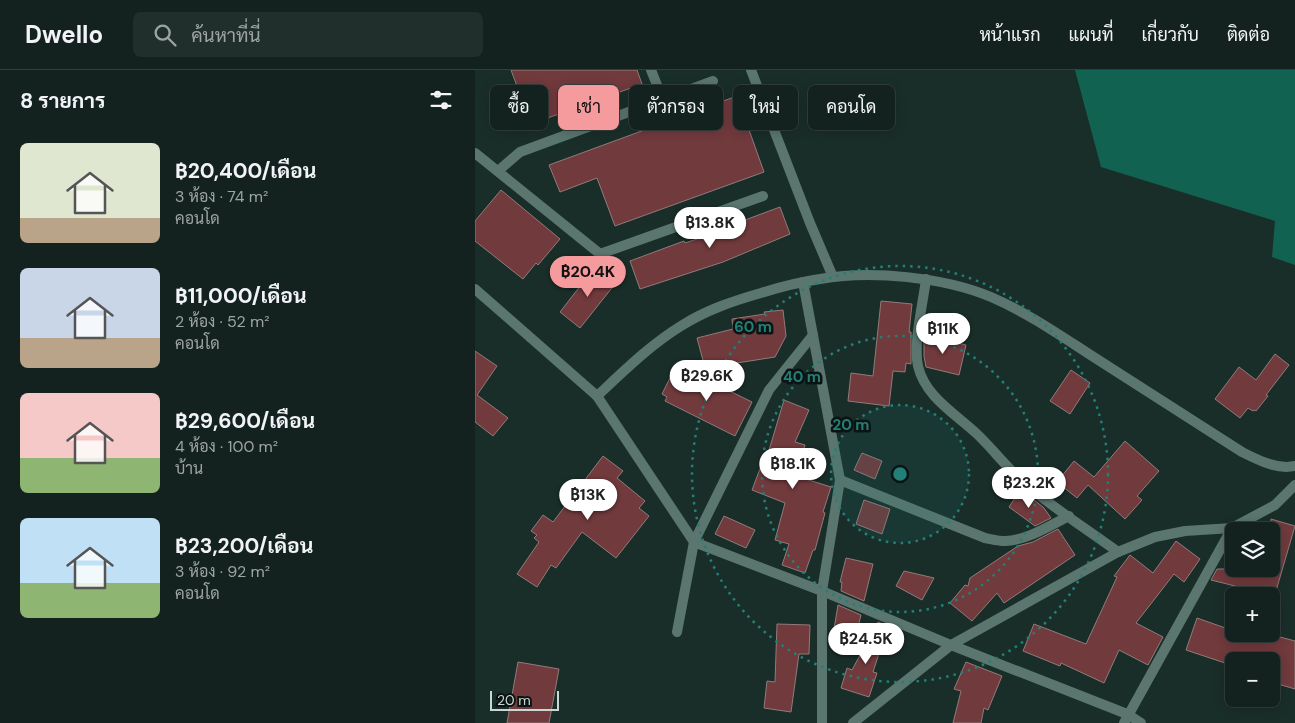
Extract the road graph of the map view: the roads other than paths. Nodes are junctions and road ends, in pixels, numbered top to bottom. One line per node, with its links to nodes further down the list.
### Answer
1 (651, 70): 4 (street)
2 (751, 70): 10 (street)
3 (713, 81): 5 (street)
4 (657, 85)
5 (702, 85)
6 (629, 112): 8 (street)
7 (475, 153): 8 (street)
8 (498, 171): 9 (street)
9 (763, 196)
10 (833, 277): 11 (street); 12 (street)
11 (926, 279): 16 (street); 19 (street)
12 (803, 282): 14 (street); 15 (street)
13 (475, 289): 15 (street)
14 (813, 335): 17 (street); 23 (street)
15 (597, 396): 23 (street)
16 (1295, 466)
17 (840, 480): 19 (street); 25 (street)
18 (1295, 485): 20 (street)
19 (1069, 516): 24 (street)
20 (1242, 522)
21 (1225, 528): 24 (street)
22 (1225, 539): 28 (street)
23 (694, 542): 25 (street); 26 (street)
24 (1118, 552): 27 (street)
25 (822, 592): 27 (street); 29 (street)
26 (677, 632)
27 (951, 645): 28 (street); 30 (street)
28 (1126, 719): 31 (street)
29 (822, 723)
30 (853, 723)
31 (1141, 723)

